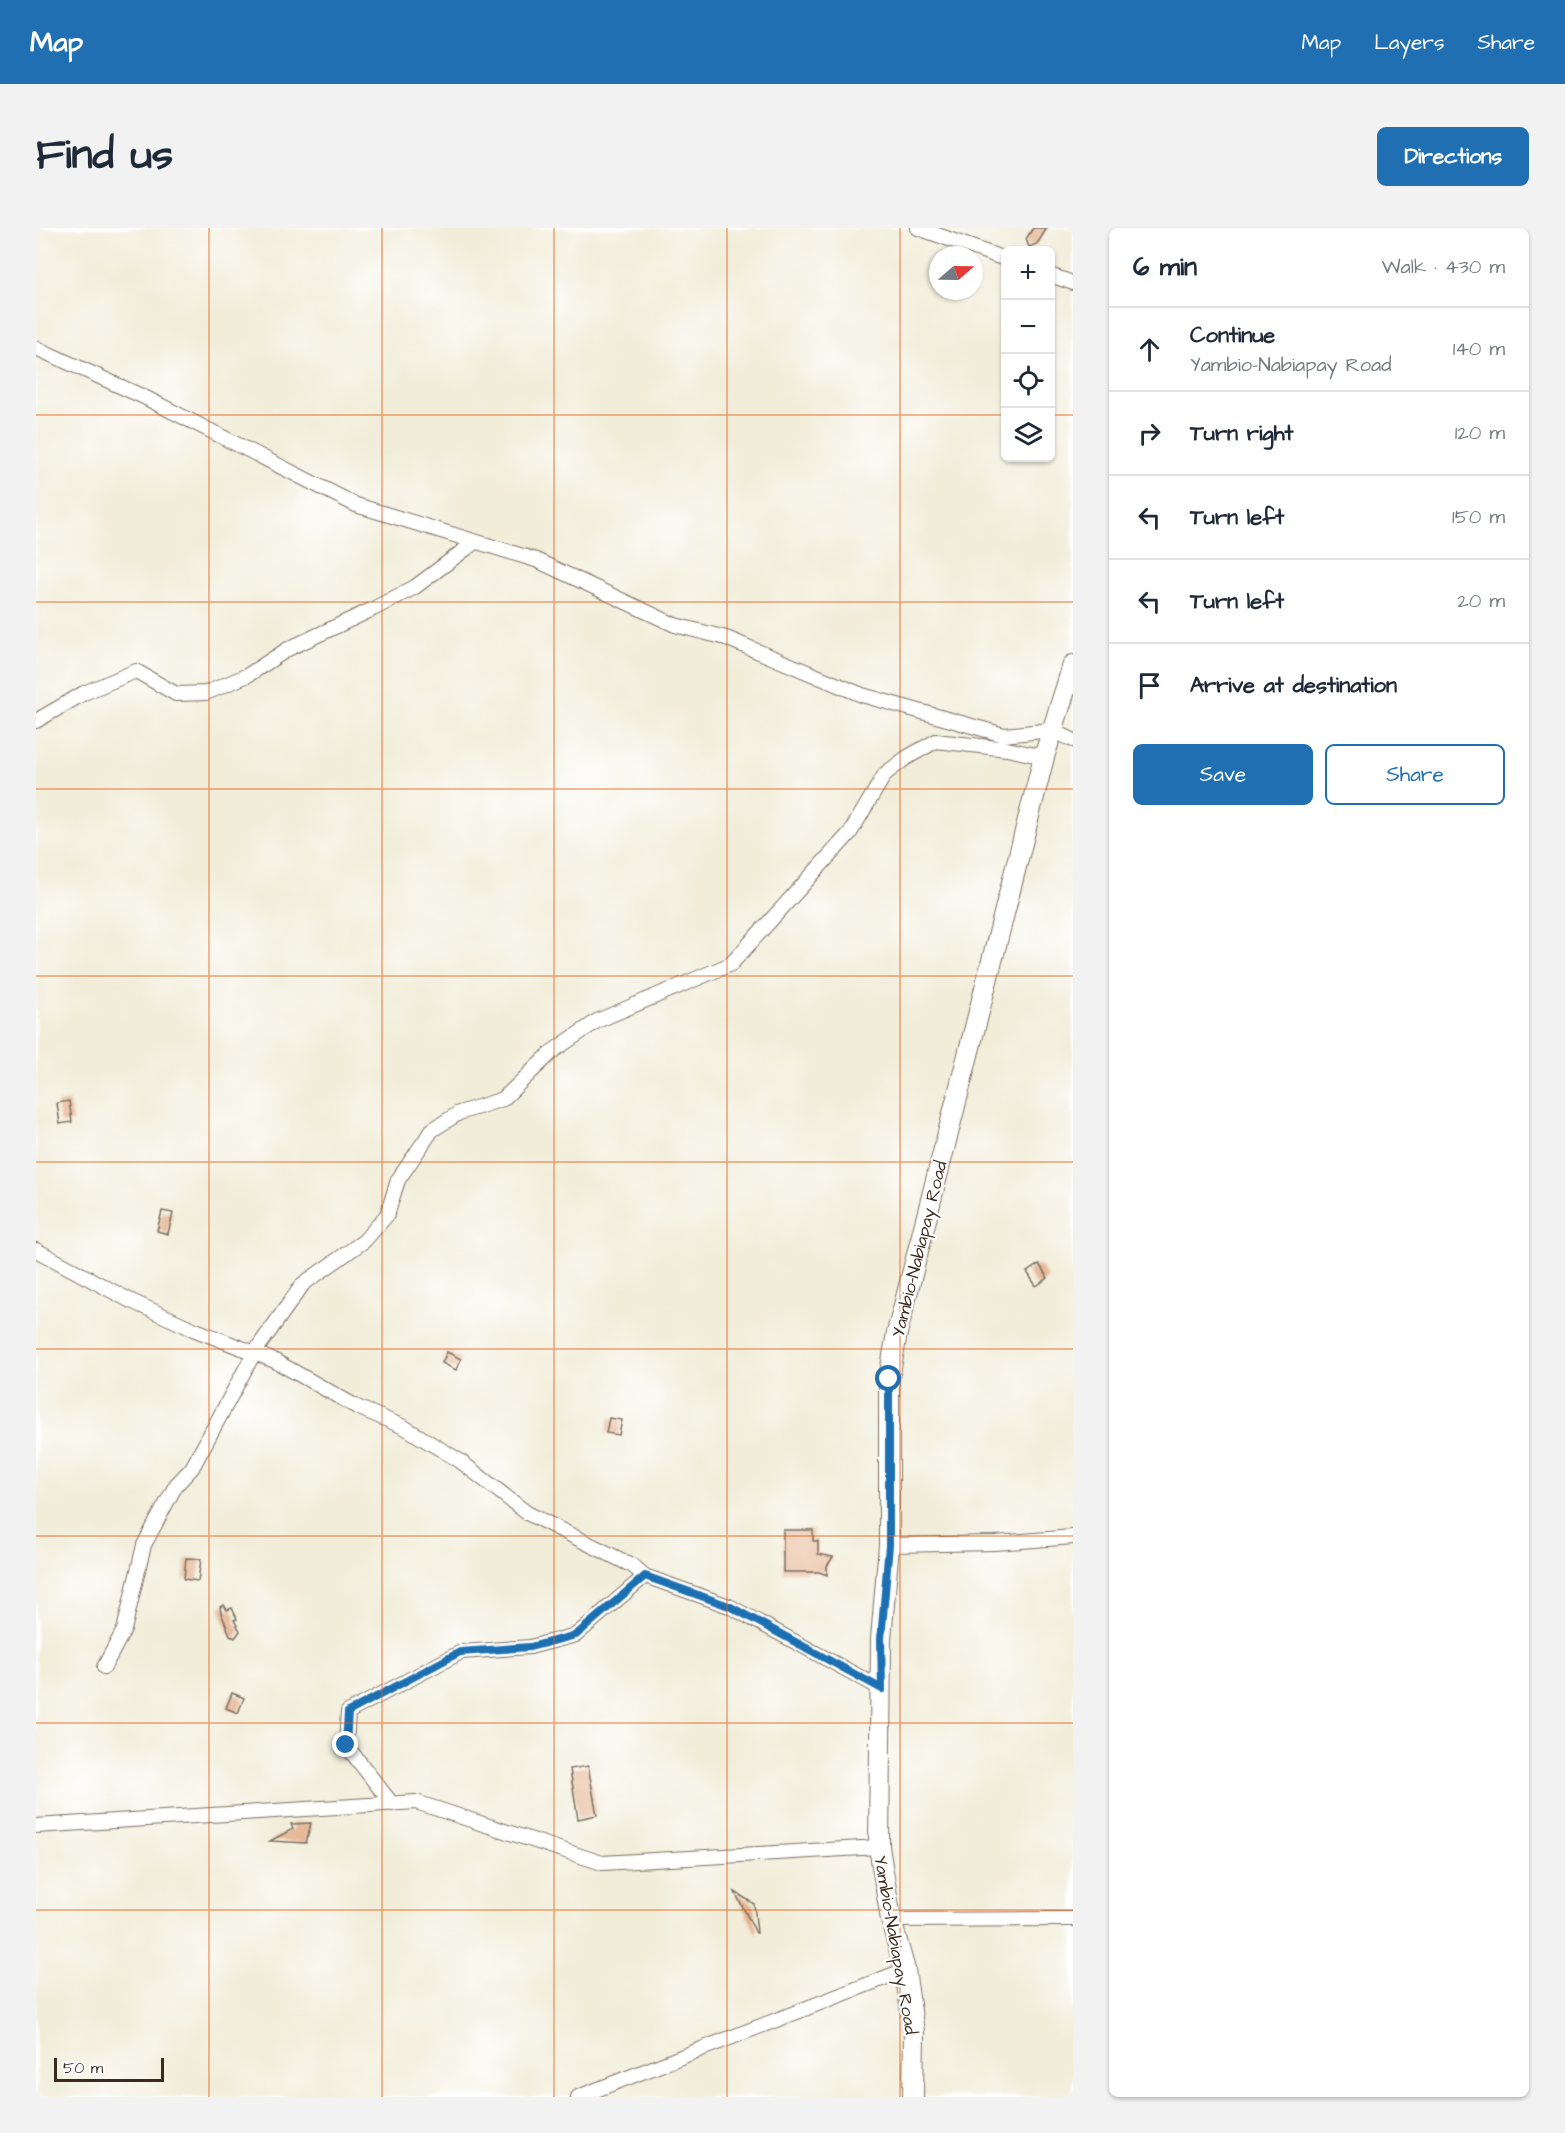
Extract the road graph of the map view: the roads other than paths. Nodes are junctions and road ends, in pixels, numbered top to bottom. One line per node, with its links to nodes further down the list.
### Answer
1 (918, 228): 2 (street)
2 (1001, 258)
3 (1055, 277): 4 (street)
4 (1073, 283)
5 (36, 348): 6 (street)
6 (475, 542): 8 (street); 9 (street)
7 (1073, 665): 9 (main road, Yambio-Nabiapay Road)
8 (36, 721)
9 (1051, 730): 10 (street); 11 (main road, Yambio-Nabiapay Road)
10 (1073, 740)
11 (1044, 757): 13 (street); 15 (main road, Yambio-Nabiapay Road)
12 (36, 1250): 13 (street)
13 (254, 1353): 16 (street); 17 (street)
14 (1073, 1537): 15 (street)
15 (889, 1545): 18 (main road, Yambio-Nabiapay Road)
16 (645, 1576): 18 (street); 19 (street)
17 (104, 1667)
18 (882, 1689): 21 (main road, Yambio-Nabiapay Road)
19 (392, 1804): 20 (street); 21 (street)
20 (36, 1826)
21 (879, 1847): 23 (main road, Yambio-Nabiapay Road)
22 (1073, 1919): 23 (street)
23 (891, 1920): 24 (main road, Yambio-Nabiapay Road)
24 (905, 1970): 25 (street); 26 (main road, Yambio-Nabiapay Road)
25 (578, 2097)
26 (913, 2097)

